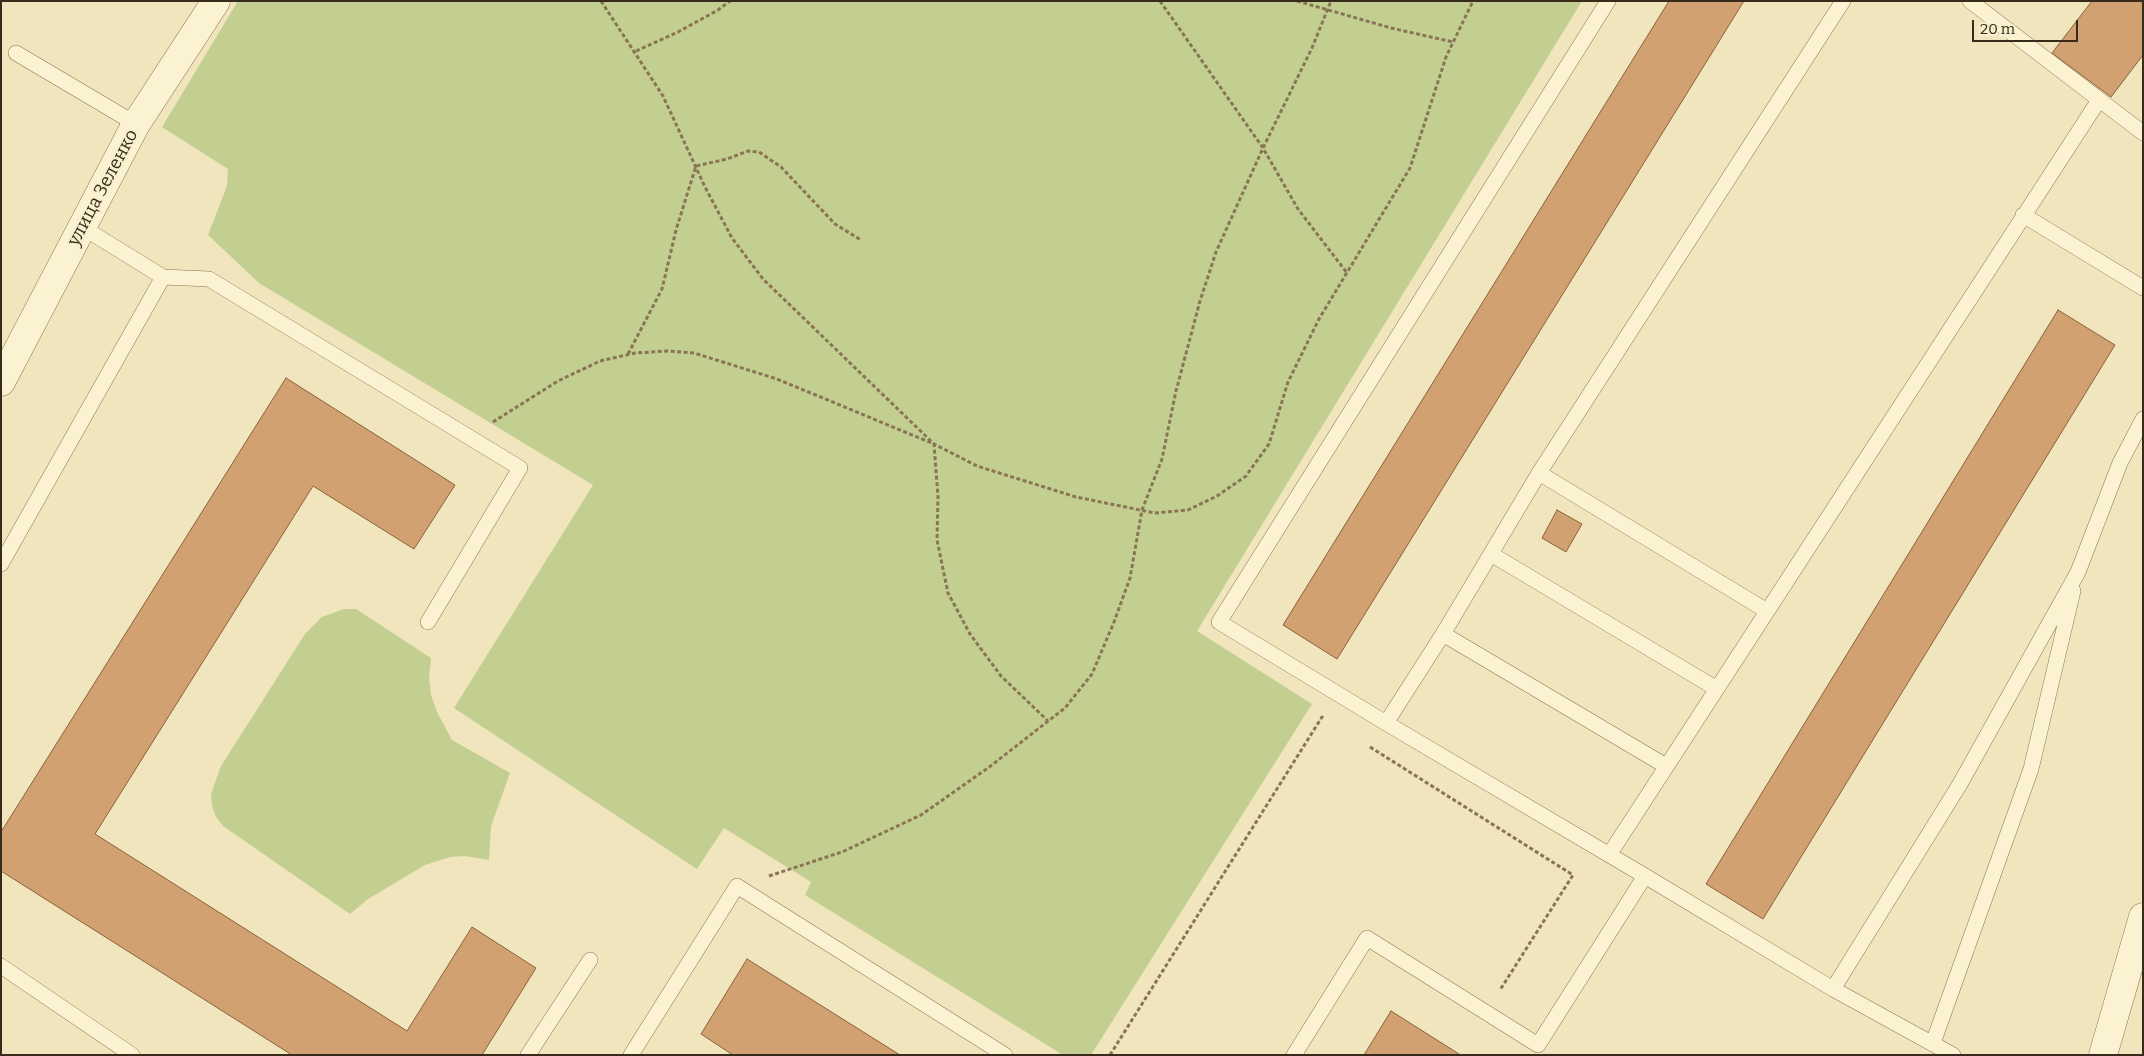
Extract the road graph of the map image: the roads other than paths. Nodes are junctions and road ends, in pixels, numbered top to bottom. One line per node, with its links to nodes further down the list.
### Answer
1 (216, 1): 7 (street, улица Зеленко)
2 (1608, 1): 23 (lane)
3 (1844, 1): 15 (lane)
4 (1969, 1): 6 (lane)
5 (16, 53): 7 (lane)
6 (2098, 100): 8 (lane); 9 (lane)
7 (136, 124): 10 (street, улица Зеленко)
8 (2143, 133)
9 (2022, 215): 12 (lane); 19 (lane)
10 (82, 227): 11 (lane); 13 (street, улица Зеленко)
11 (164, 277): 17 (lane); 20 (lane)
12 (2143, 288)
13 (1, 382)
14 (2143, 419): 18 (lane)
15 (1539, 473): 16 (lane); 19 (lane)
16 (1491, 554): 21 (lane); 22 (lane)
17 (1, 564)
18 (2078, 572): 30 (lane); 31 (lane)
19 (1767, 611): 22 (lane)
20 (428, 622)
21 (1443, 634): 23 (lane); 24 (lane)
22 (1716, 689): 24 (lane)
23 (1386, 724): 25 (lane)
24 (1666, 766): 25 (lane)
25 (1609, 855): 26 (lane)
26 (1645, 876): 30 (lane); 32 (lane)
27 (2143, 917): 39 (street)
28 (590, 960): 34 (lane)
29 (1, 966): 33 (lane)
30 (1833, 989): 31 (lane)
31 (1933, 1043): 38 (lane)
32 (1535, 1050): 37 (lane)
33 (132, 1055)
34 (528, 1055)
35 (631, 1055): 36 (lane)
36 (1006, 1055)
37 (1294, 1055)
38 (1953, 1055)
39 (2103, 1055)

